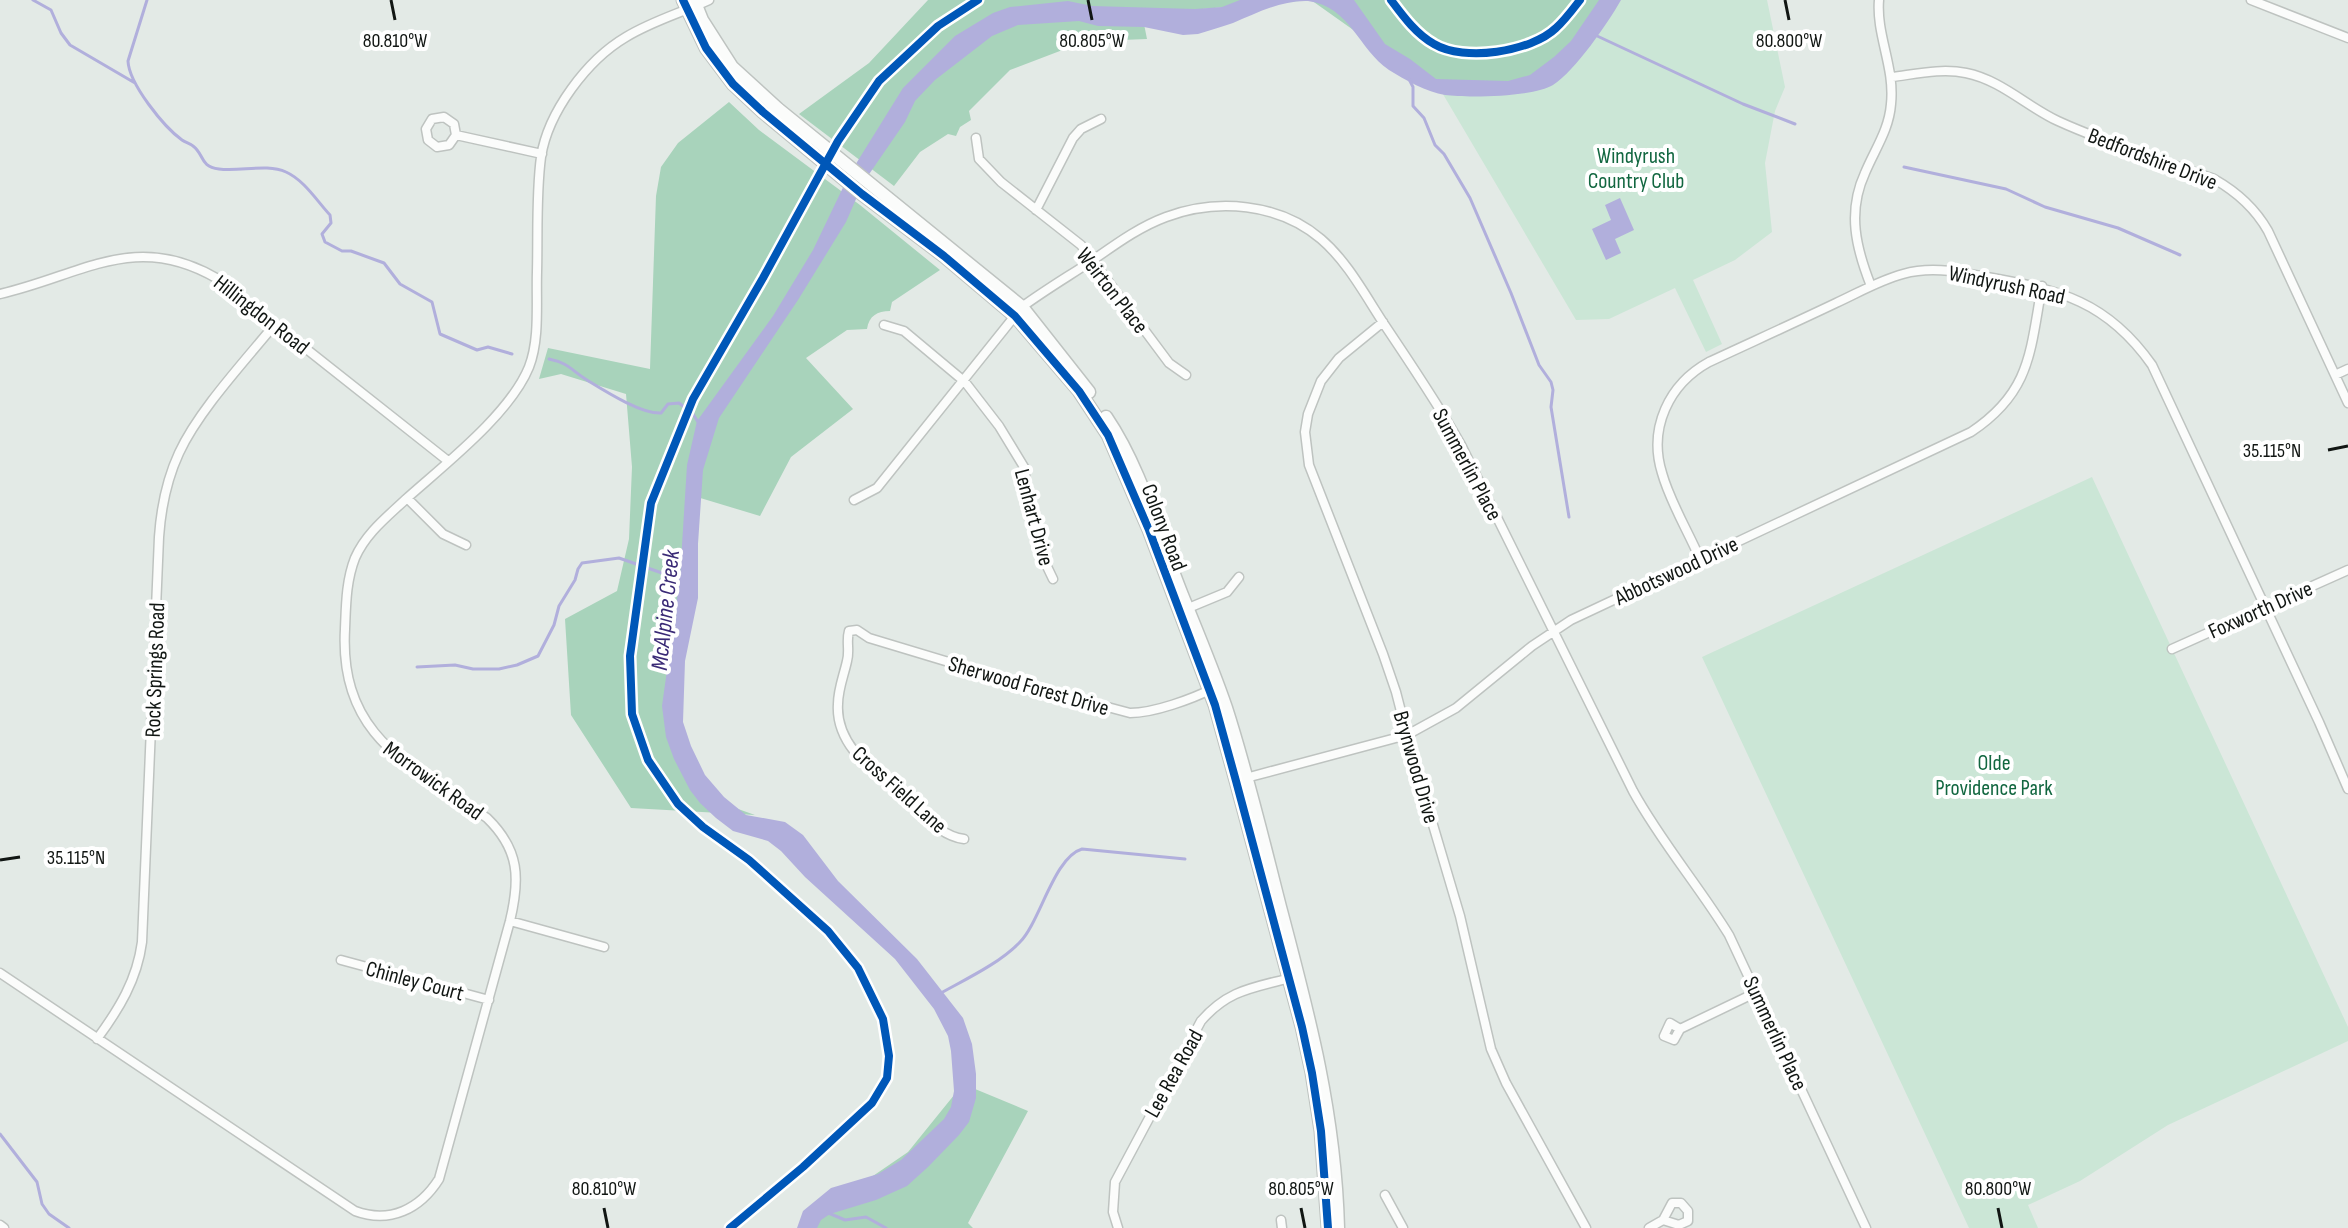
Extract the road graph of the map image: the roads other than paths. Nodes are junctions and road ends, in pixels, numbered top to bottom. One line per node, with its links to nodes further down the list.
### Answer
1 (1879, 0): 5 (street)
2 (2251, 0): 4 (street)
3 (694, 3): 9 (street, Morrowick Road); 15 (main road, Colony Road)
4 (2348, 38)
5 (1892, 77): 12 (street); 21 (street, Bedfordshire Drive)
6 (1101, 119): 10 (street)
7 (456, 135): 9 (street)
8 (976, 138): 10 (street, Weirton Place)
9 (542, 154): 24 (street, Morrowick Road)
10 (1036, 210): 11 (street, Weirton Place)
11 (1091, 261): 15 (street, Summerlin Place); 16 (street, Summerlin Place); 20 (street, Weirton Place)
12 (1871, 286): 13 (street, Windyrush Road); 28 (street, Windyrush Road)
13 (2042, 286): 28 (street, Abbotswood Drive); 32 (street, Windyrush Road)
14 (0, 294): 17 (street, Hillingdon Road)
15 (1018, 312): 22 (street, Summerlin Place); 33 (main road, Colony Road)
16 (1383, 322): 34 (street, Summerlin Place); 38 (street, Brynwood Drive)
17 (275, 324): 24 (street, Hillingdon Road); 50 (street, Rock Springs Road)
18 (884, 325): 22 (street, Lenhart Drive)
19 (2348, 369): 21 (street)
20 (1186, 375)
21 (2335, 375): 23 (street, Bedfordshire Drive)
22 (965, 382): 26 (street, Summerlin Place); 31 (street, Lenhart Drive)
23 (2348, 403)
24 (448, 461): 25 (street, Morrowick Road)
25 (407, 498): 27 (street); 42 (street, Morrowick Road)
26 (854, 500)
27 (466, 545)
28 (1700, 559): 34 (street, Abbotswood Drive)
29 (2348, 570): 32 (street, Foxworth Drive)
30 (1239, 577): 33 (street)
31 (1053, 579)
32 (2265, 606): 36 (street, Foxworth Drive); 40 (street, Windyrush Road)
33 (1183, 610): 37 (main road, Colony Road)
34 (1553, 631): 38 (street, Abbotswood Drive); 47 (street, Summerlin Place)
35 (847, 637): 37 (street, Sherwood Forest Drive); 41 (street, Cross Field Lane)
36 (2172, 649)
37 (1213, 688): 39 (main road, Colony Road)
38 (1407, 735): 39 (street, Abbotswood Drive); 58 (street, Brynwood Drive)
39 (1241, 780): 46 (main road, Colony Road)
40 (2348, 789)
41 (964, 839)
42 (510, 921): 43 (street); 48 (street, Morrowick Road)
43 (604, 947)
44 (341, 960): 48 (street, Chinley Court)
45 (0, 973): 50 (street, Morrowick Road)
46 (1294, 977): 51 (main road, Colony Road); 54 (street, Lee Rea Road)
47 (1757, 992): 49 (street); 60 (street, Summerlin Place)
48 (489, 1000): 50 (street, Morrowick Road)
49 (1680, 1029)
50 (97, 1039)
51 (1329, 1170): 55 (main road, Colony Road); 56 (main road, Colony Road)
52 (1385, 1195): 57 (street)
53 (1663, 1220): 59 (street)
54 (1118, 1228)
55 (1328, 1228)
56 (1338, 1228)
57 (1403, 1228)
58 (1586, 1228)
59 (1649, 1228)
60 (1866, 1228)

